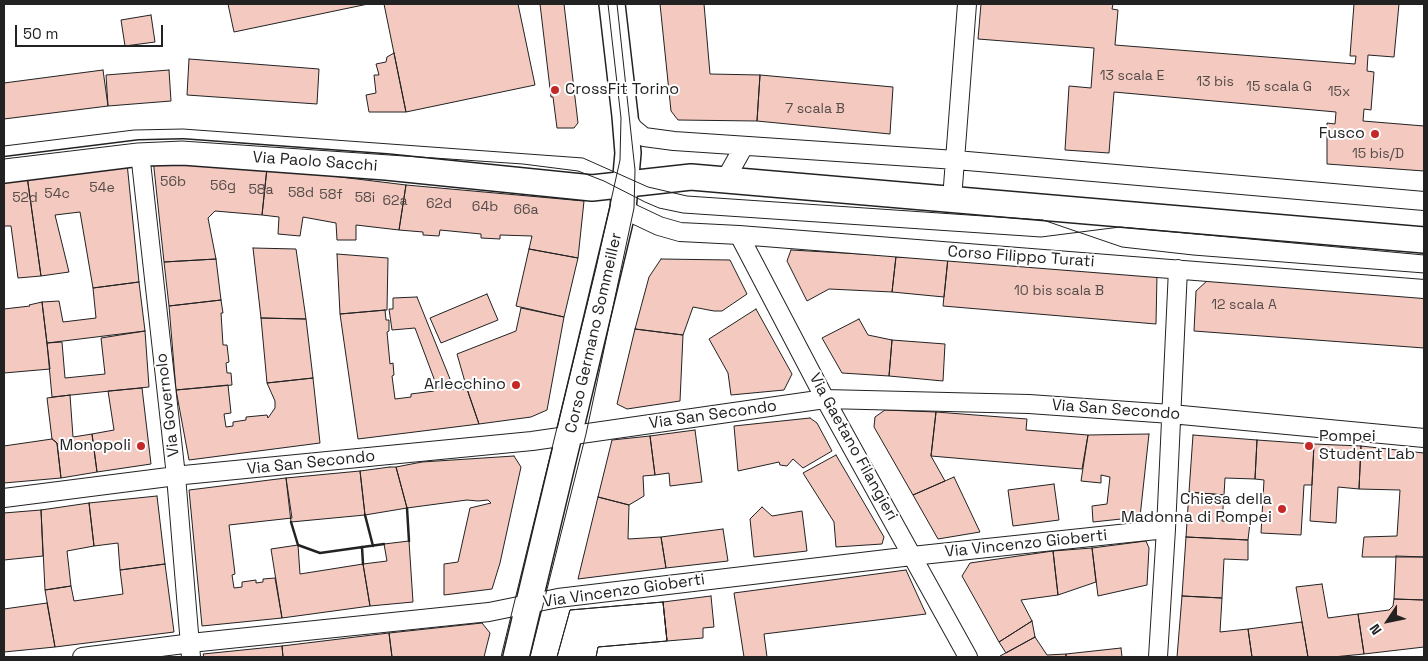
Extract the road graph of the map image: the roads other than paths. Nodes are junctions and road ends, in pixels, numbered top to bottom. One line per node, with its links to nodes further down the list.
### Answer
1 (612, 4): 3 (main road, Corso Germano Sommeiller)
2 (967, 4): 6 (street)
3 (628, 119): 4 (street); 9 (main road, Corso Germano Sommeiller)
4 (744, 146): 6 (street); 8 (street)
5 (140, 153): 7 (main road, Via Paolo Sacchi); 9 (main road, Via Paolo Sacchi); 20 (street, Via Governolo)
6 (956, 160): 10 (street); 11 (street)
7 (4, 170)
8 (725, 180): 9 (main road); 10 (main road)
9 (621, 193): 12 (street, Corso Filippo Turati); 18 (main road, Corso Germano Sommeiller)
10 (952, 199): 13 (main road)
11 (1424, 201)
12 (739, 235): 14 (street, Corso Filippo Turati); 16 (street, Via Gaetano Filangieri)
13 (1424, 240)
14 (1178, 269): 15 (street, Corso Filippo Turati); 17 (street)
15 (1424, 289)
16 (825, 399): 17 (street, Via San Secondo); 18 (street, Via San Secondo); 23 (street, Via Gaetano Filangieri)
17 (1171, 414): 19 (street, Via San Secondo); 22 (street)
18 (570, 436): 20 (street, Via San Secondo); 24 (main road, Corso Germano Sommeiller)
19 (1424, 438)
20 (176, 476): 21 (street, Via San Secondo); 25 (street, Via Governolo)
21 (4, 498)
22 (1166, 529): 23 (street, Via Vincenzo Gioberti); 29 (street)
23 (912, 556): 24 (street, Via Vincenzo Gioberti); 28 (street, Via Gaetano Filangieri)
24 (529, 605): 25 (street, Via Vincenzo Gioberti); 27 (main road, Corso Germano Sommeiller)
25 (191, 650): 26 (street, Via Vincenzo Gioberti)
26 (82, 657)
27 (516, 657)
28 (968, 657)
29 (1158, 657)

